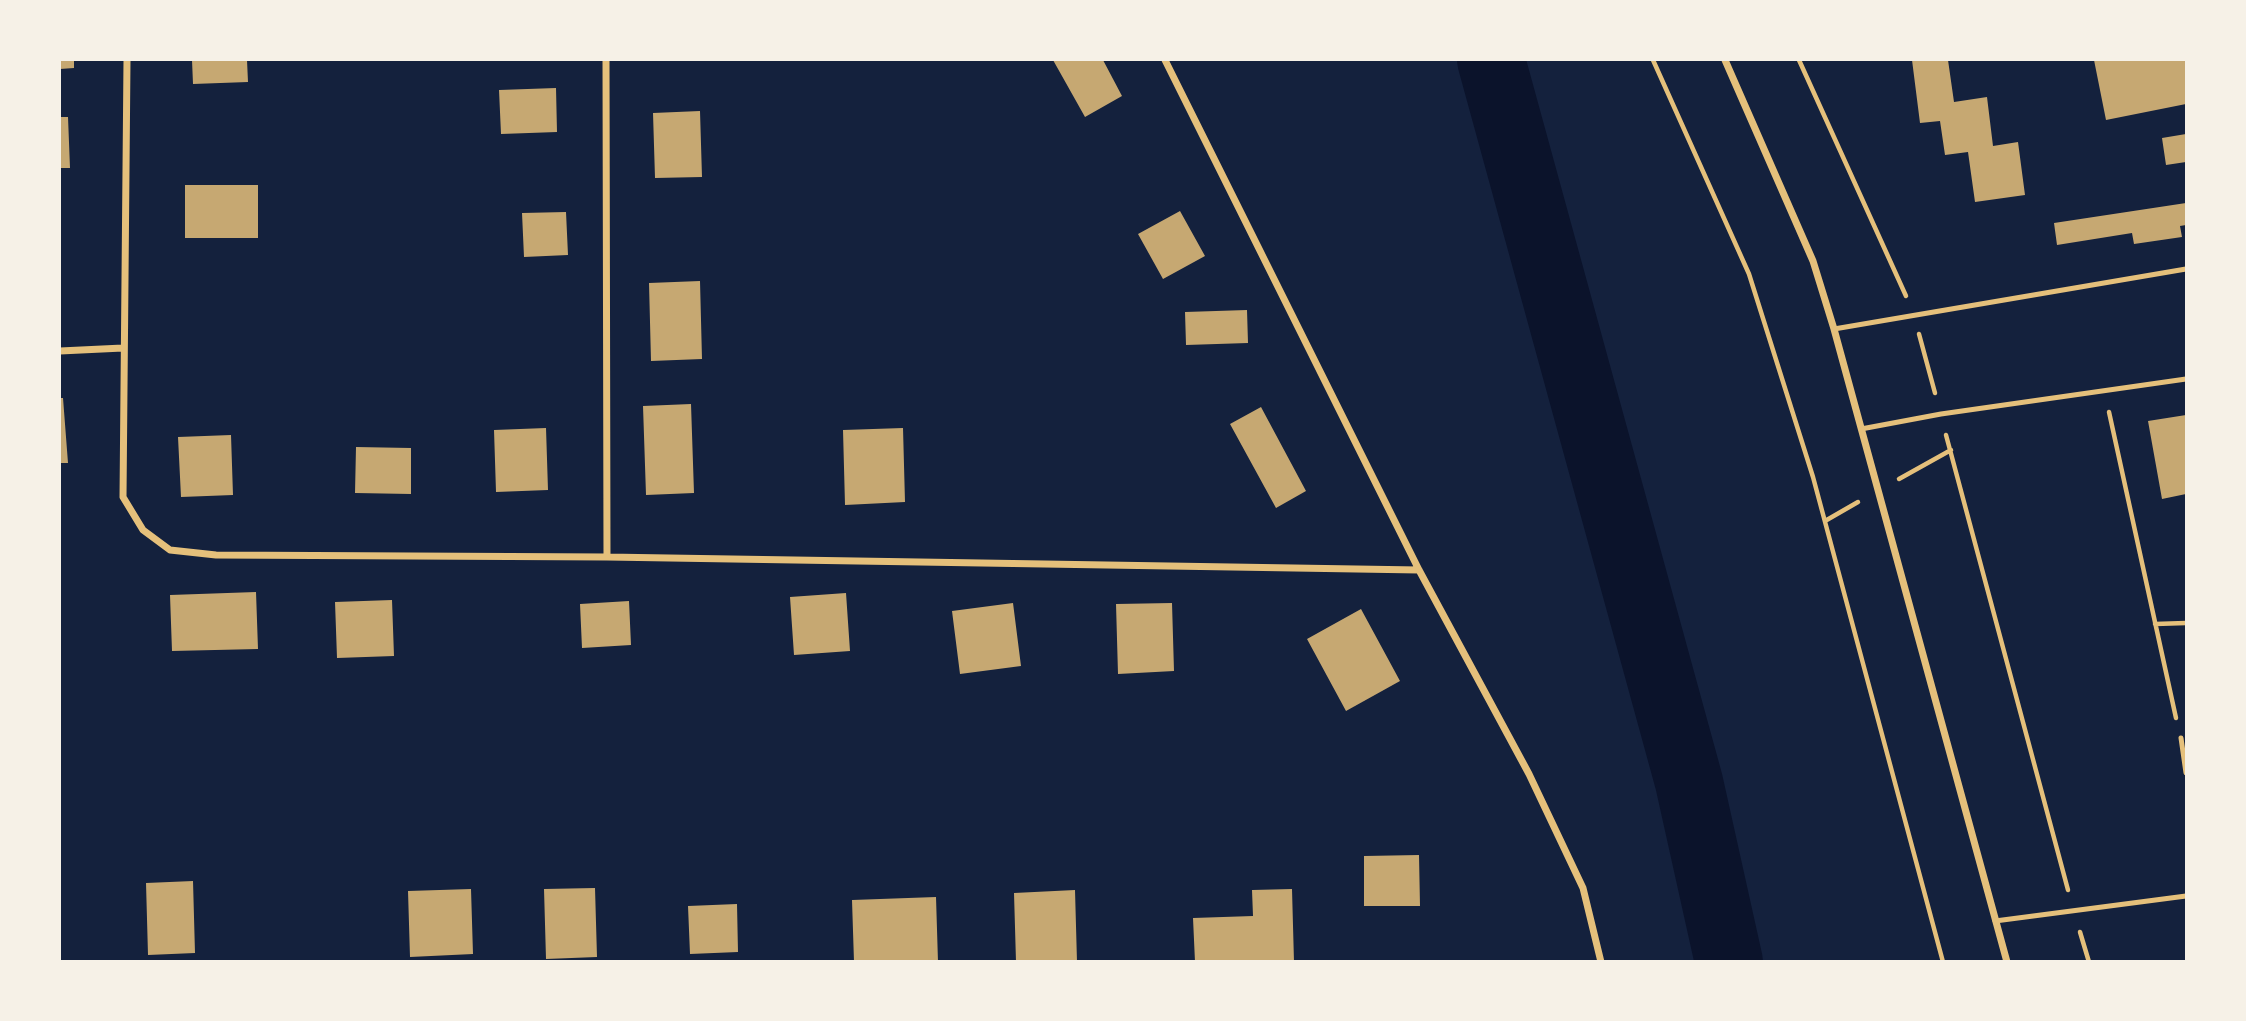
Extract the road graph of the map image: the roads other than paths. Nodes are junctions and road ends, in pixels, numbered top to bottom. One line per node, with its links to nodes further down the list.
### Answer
1 (127, 60): 7 (street)
2 (606, 60): 11 (street)
3 (1165, 60): 12 (street)
4 (1725, 60): 6 (street)
5 (2186, 269): 6 (lane)
6 (1834, 329): 10 (street)
7 (123, 348): 8 (street); 11 (street)
8 (60, 351)
9 (2186, 379): 10 (lane)
10 (1861, 429): 16 (street)
11 (607, 556): 12 (street)
12 (1419, 570): 17 (street)
13 (2181, 738): 14 (lane)
14 (2186, 773)
15 (2186, 897): 16 (lane)
16 (1995, 921): 18 (street)
17 (1601, 961)
18 (2007, 961)

